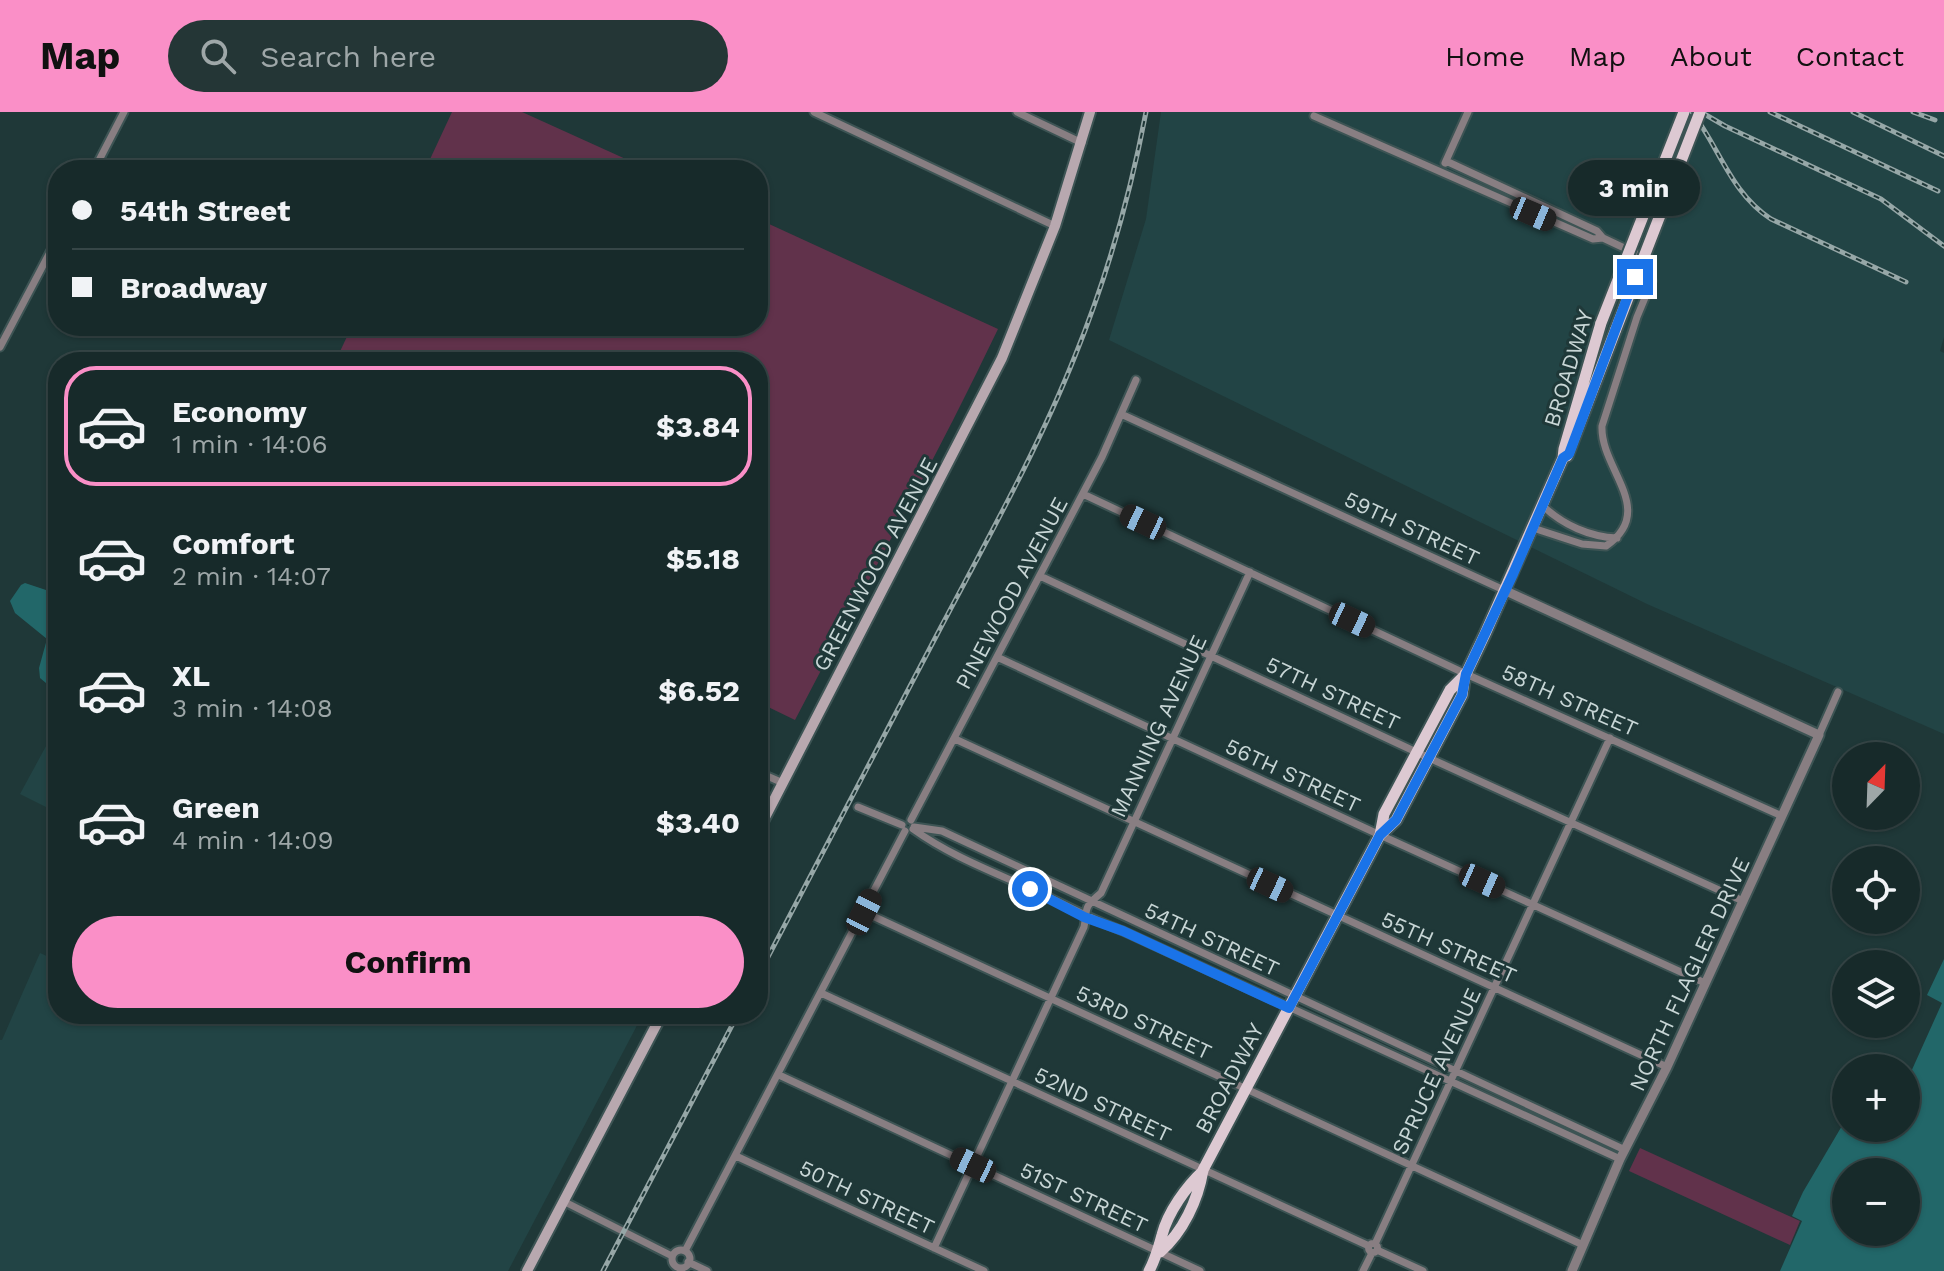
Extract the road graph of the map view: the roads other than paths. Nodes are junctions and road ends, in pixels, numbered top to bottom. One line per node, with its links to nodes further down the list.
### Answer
1 (124, 112): 10 (street)
2 (814, 112): 13 (street)
3 (1017, 112): 9 (street)
4 (1090, 112): 9 (main road, GREENWOOD AVENUE)
5 (1468, 112): 11 (street)
6 (1684, 112): 19 (main road, BROADWAY, bridge)
7 (1700, 112): 19 (main road, BROADWAY, bridge)
8 (1314, 116): 12 (street)
9 (1082, 143): 13 (main road, GREENWOOD AVENUE)
10 (99, 160)
11 (1446, 161): 12 (street); 14 (street)
12 (1441, 173): 14 (street)
13 (1055, 226): 38 (main road, GREENWOOD AVENUE)
14 (1603, 238): 23 (street)
15 (48, 256): 16 (street)
16 (0, 347)
17 (1136, 380): 18 (street, PINEWOOD AVENUE)
18 (1121, 414): 20 (street, PINEWOOD AVENUE); 26 (street, 59TH STREET)
19 (1563, 458): 21 (main road, BROADWAY)
20 (1083, 494): 24 (street, 58TH STREET); 25 (street, PINEWOOD AVENUE)
21 (1543, 506): 22 (main road, BROADWAY); 23 (street)
22 (1533, 528): 23 (street); 26 (main road, BROADWAY)
23 (1617, 538)
24 (1250, 572): 27 (street, MANNING AVENUE); 29 (street, 58TH STREET)
25 (1040, 576): 27 (street, 57TH STREET); 28 (street, PINEWOOD AVENUE)
26 (1506, 591): 29 (main road, BROADWAY); 31 (street, 59TH STREET)
27 (1211, 655): 32 (street, MANNING AVENUE); 35 (street, 57TH STREET)
28 (997, 657): 32 (street, 56TH STREET); 34 (street, PINEWOOD AVENUE)
29 (1466, 674): 33 (street, 58TH STREET); 35 (main road, BROADWAY); 36 (main road, BROADWAY)
30 (1838, 692): 31 (street, NORTH FLAGLER DRIVE)
31 (1819, 735): 41 (street, NORTH FLAGLER DRIVE)
32 (1172, 738): 42 (street, MANNING AVENUE); 45 (street, 56TH STREET)
33 (1610, 738): 41 (street, 58TH STREET); 43 (street, SPRUCE AVENUE)
34 (955, 739): 42 (street, 55TH STREET); 44 (street, PINEWOOD AVENUE)
35 (1417, 752): 36 (street, 57TH STREET); 45 (main road, BROADWAY)
36 (1429, 758): 43 (street, 57TH STREET); 45 (main road, BROADWAY)
37 (768, 776): 38 (street)
38 (783, 783): 40 (main road, GREENWOOD AVENUE)
39 (858, 807): 44 (street, 54TH STREET)
40 (768, 812)
41 (1782, 816): 47 (street, NORTH FLAGLER DRIVE)
42 (1133, 821): 46 (street, MANNING AVENUE); 51 (street, 55TH STREET)
43 (1571, 821): 47 (street, 57TH STREET); 49 (street, SPRUCE AVENUE)
44 (909, 826): 46 (street, 54TH STREET); 50 (street, PINEWOOD AVENUE); 52 (street, 54TH STREET)
45 (1380, 835): 49 (street, 56TH STREET); 51 (main road, BROADWAY)
46 (1095, 897): 48 (street, 54TH STREET); 52 (street, MANNING AVENUE)
47 (1743, 901): 53 (street, NORTH FLAGLER DRIVE)
48 (1102, 904): 52 (street, MANNING AVENUE); 56 (street, 54TH STREET)
49 (1533, 904): 53 (street, 56TH STREET); 54 (street, SPRUCE AVENUE)
50 (864, 912): 55 (street, PINEWOOD AVENUE); 57 (street, 53RD STREET)
51 (1337, 917): 54 (street, 55TH STREET); 56 (main road, BROADWAY)
52 (1088, 920): 57 (street, MANNING AVENUE); 58 (street, 54TH STREET)
53 (1705, 983): 60 (street, NORTH FLAGLER DRIVE)
54 (1494, 988): 60 (street, 55TH STREET); 61 (street, SPRUCE AVENUE)
55 (821, 993): 62 (street, PINEWOOD AVENUE); 63 (street, 52ND STREET)
56 (1295, 997): 58 (main road, BROADWAY); 61 (street, 54TH STREET)
57 (1051, 998): 63 (street, MANNING AVENUE); 65 (street, 53RD STREET)
58 (1289, 1008): 64 (street, 54TH STREET); 65 (main road, BROADWAY)
59 (657, 1024): 71 (main road)
60 (1667, 1067): 66 (street, NORTH FLAGLER DRIVE)
61 (1454, 1069): 64 (street, SPRUCE AVENUE); 66 (street, 54TH STREET)
62 (779, 1075): 67 (street, PINEWOOD AVENUE); 68 (street, 51ST STREET)
63 (1012, 1081): 68 (street, MANNING AVENUE); 70 (street, 52ND STREET)
64 (1449, 1082): 66 (street, 54TH STREET); 69 (street, SPRUCE AVENUE)
65 (1245, 1090): 69 (street, 53RD STREET); 70 (main road, BROADWAY)
66 (1622, 1154): 72 (street, NORTH FLAGLER DRIVE)
67 (736, 1156): 73 (street, 50TH STREET); 75 (street, PINEWOOD AVENUE)
68 (973, 1165): 73 (street, MANNING AVENUE); 76 (street, 51ST STREET)
69 (1412, 1165): 72 (street, 53RD STREET); 74 (street, SPRUCE AVENUE)
70 (1203, 1170): 74 (street, 52ND STREET); 76 (main road, BROADWAY)
71 (563, 1201): 77 (street); 80 (main road)
72 (1583, 1245): 87 (street, NORTH FLAGLER DRIVE)
73 (934, 1248): 82 (street, 50TH STREET)
74 (1373, 1248): 85 (street, SPRUCE AVENUE); 86 (street, 52ND STREET)
75 (685, 1251): 77 (street); 78 (street)
76 (1160, 1252): 83 (main road, BROADWAY); 84 (street, 51ST STREET)
77 (672, 1256): 79 (street)
78 (688, 1262): 79 (street); 81 (street)
79 (675, 1268)
80 (527, 1271)
81 (707, 1271)
82 (984, 1271)
83 (1149, 1271)
84 (1200, 1271)
85 (1363, 1271)
86 (1423, 1271)
87 (1572, 1271)

